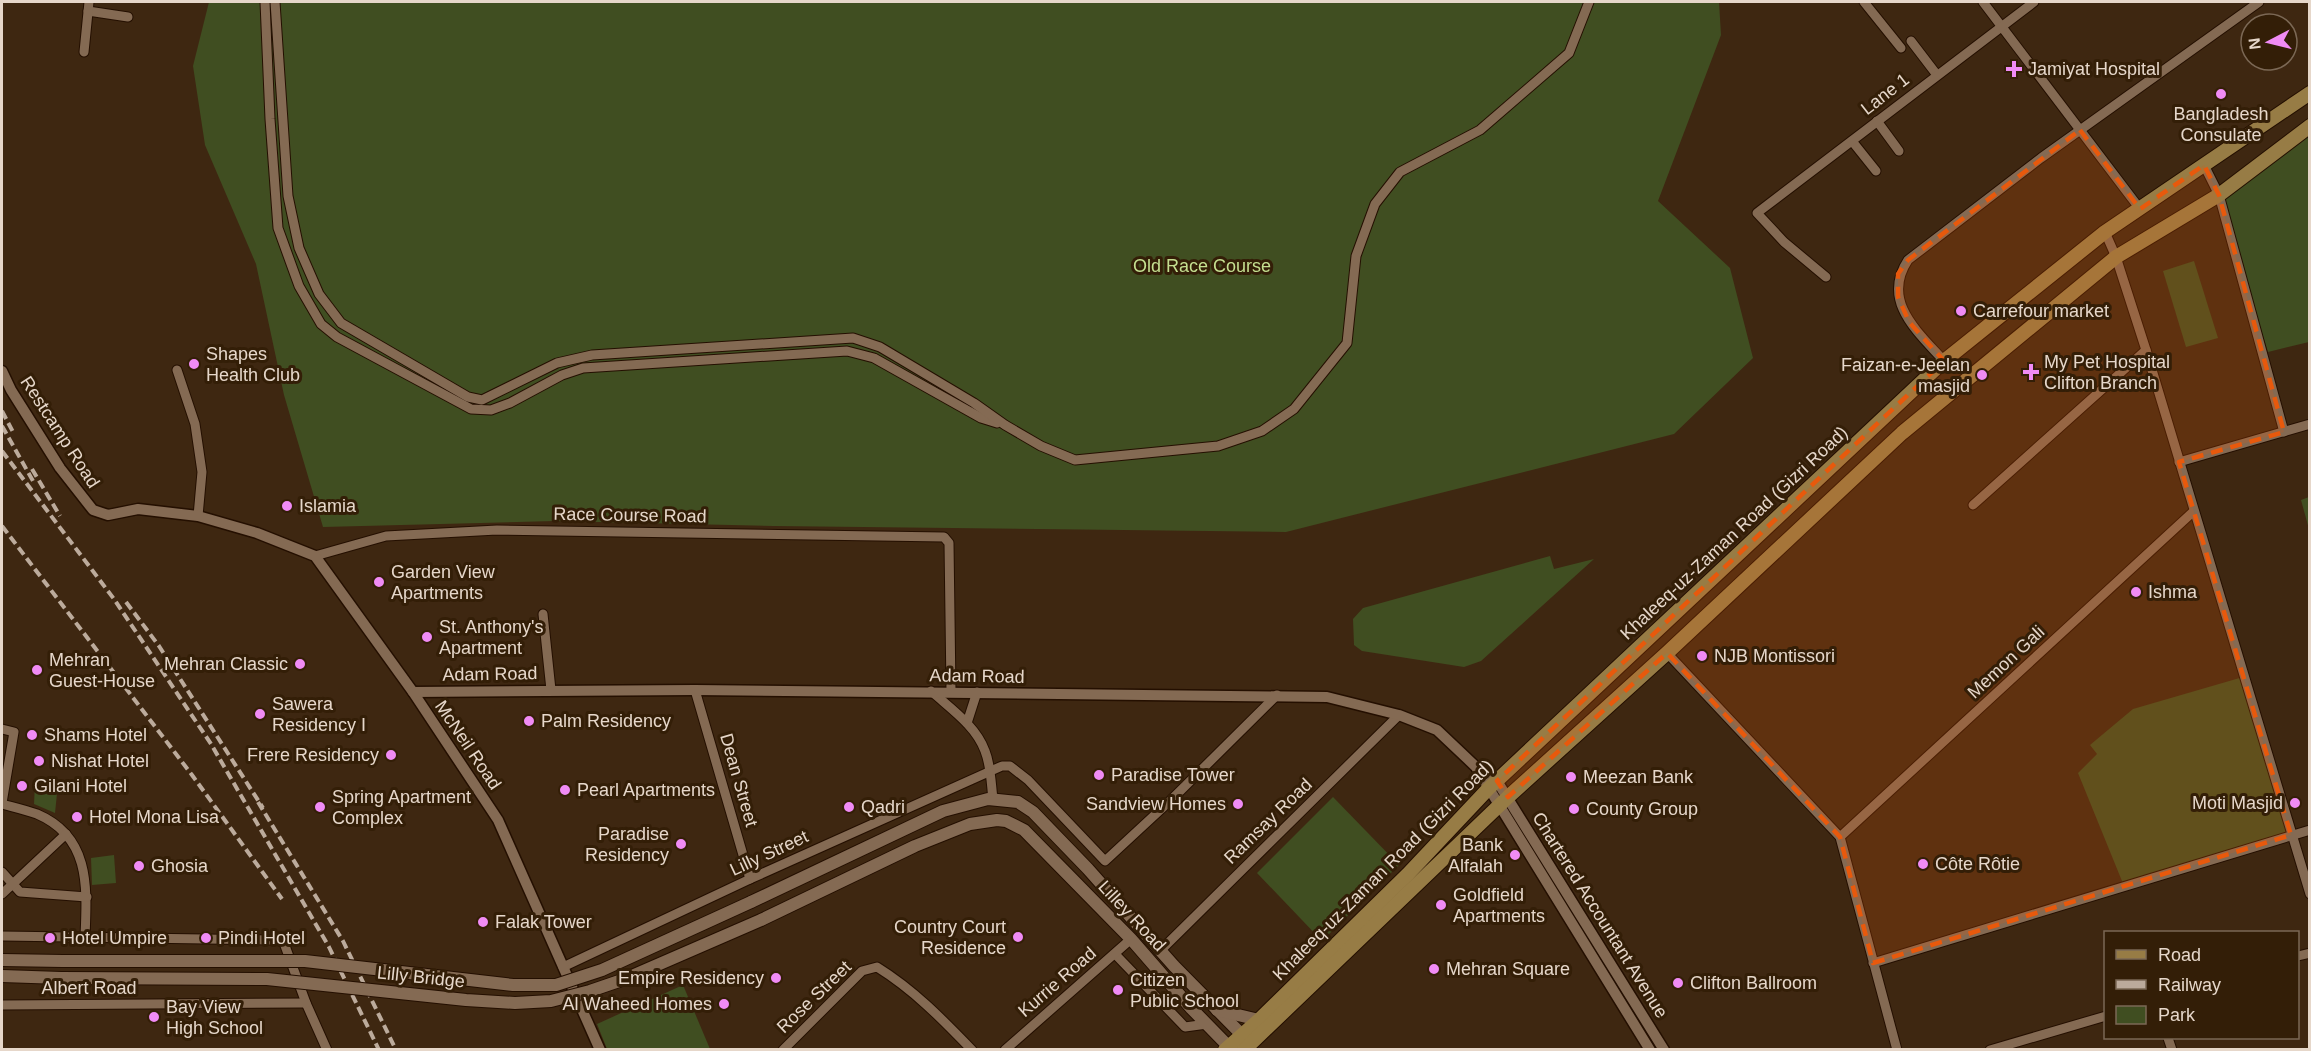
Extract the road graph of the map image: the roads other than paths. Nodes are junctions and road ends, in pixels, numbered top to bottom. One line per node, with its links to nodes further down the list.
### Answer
1 (265, 2): 33 (street)
2 (276, 2): 33 (street)
3 (1589, 2): 33 (street)
4 (1864, 2): 12 (street)
5 (1983, 2): 10 (street)
6 (2034, 2): 10 (street, Lane 1)
7 (2259, 2): 18 (street)
8 (89, 6): 9 (street); 13 (street)
9 (128, 17)
10 (2001, 26): 14 (street, Lane 1); 18 (street)
11 (1911, 41): 14 (street)
12 (1901, 48)
13 (84, 52)
14 (1937, 75): 16 (street, Lane 1)
15 (2310, 93): 21 (main road, Khaleeq-uz-Zaman Road (Gizri Road))
16 (1877, 122): 19 (street, Lane 1); 20 (street)
17 (2310, 126): 23 (main road, Khaleeq-uz-Zaman Road (Gizri Road))
18 (2080, 130): 24 (street); 29 (street)
19 (1852, 141): 22 (street); 27 (street, Lane 1)
20 (1899, 151)
21 (2204, 165): 23 (street); 24 (main road, Khaleeq-uz-Zaman Road (Gizri Road))
22 (1876, 171)
23 (2219, 195): 26 (main road, Khaleeq-uz-Zaman Road (Gizri Road)); 34 (street)
24 (2140, 209): 25 (main road, Khaleeq-uz-Zaman Road (Gizri Road))
25 (2105, 232): 26 (street); 29 (main road, Khaleeq-uz-Zaman Road (Gizri Road))
26 (2116, 257): 28 (street); 40 (main road, Khaleeq-uz-Zaman Road (Gizri Road))
27 (1826, 277)
28 (2146, 350): 35 (street); 36 (street)
29 (1944, 361): 39 (main road, Khaleeq-uz-Zaman Road (Gizri Road))
30 (177, 370): 38 (street)
31 (2, 371): 38 (street, Restcamp Road)
32 (2310, 424): 34 (street)
33 (1005, 425)
34 (2284, 432): 35 (street)
35 (2179, 462): 37 (street)
36 (1972, 506)
37 (2194, 511): 62 (street); 63 (street, Memon Gali)
38 (198, 516): 41 (street)
39 (1765, 529): 40 (main road); 55 (main road, Khaleeq-uz-Zaman Road (Gizri Road))
40 (1783, 546): 43 (main road, Khaleeq-uz-Zaman Road (Gizri Road))
41 (315, 556): 47 (street, McNeil Road); 48 (street, Race Course Road)
42 (543, 614): 44 (street)
43 (1667, 653): 57 (main road, Khaleeq-uz-Zaman Road (Gizri Road)); 63 (street)
44 (551, 690): 45 (street, Adam Road); 47 (street, Adam Road)
45 (695, 690): 46 (street, Adam Road); 65 (street, Dean Street)
46 (931, 691): 48 (street, Adam Road); 52 (street)
47 (412, 692): 79 (street, McNeil Road)
48 (951, 692): 49 (street, Adam Road)
49 (977, 692): 50 (street, Adam Road); 52 (street)
50 (1277, 695): 51 (street, Adam Road); 54 (street)
51 (1399, 715): 55 (street, Adam Road); 73 (street, Ramsay Road)
52 (967, 723): 54 (street)
53 (2, 729): 58 (street)
54 (989, 771): 56 (street); 65 (street, Lilly Street)
55 (1492, 785): 57 (street); 85 (main road, Khaleeq-uz-Zaman Road (Gizri Road))
56 (993, 799): 73 (main road, Lilley Road); 77 (main road, Lilly Bridge, bridge)
57 (1503, 802): 87 (main road, Khaleeq-uz-Zaman Road (Gizri Road)); 94 (street, Chartered Accountant Avenue); 95 (street, Chartered Accountant Avenue)
58 (2, 803): 61 (street)
59 (997, 820): 72 (main road, Lilley Road); 80 (main road, Lilly Bridge, bridge)
60 (2310, 830): 62 (street)
61 (66, 834): 66 (street); 69 (street)
62 (2291, 835): 68 (street); 78 (street)
63 (1840, 837): 78 (street)
64 (2, 872): 66 (street)
65 (750, 879): 79 (street, Lilly Street)
66 (12, 884): 67 (street); 69 (street)
67 (2, 894)
68 (2310, 894)
69 (87, 897): 71 (street)
70 (2, 936): 71 (street)
71 (85, 937): 81 (street)
72 (1131, 939): 74 (street, Kurrie Road); 86 (main road, Lilley Road)
73 (1160, 951): 83 (main road, Lilley Road)
74 (1114, 954): 86 (street); 93 (street, Kurrie Road)
75 (2, 955): 77 (main road)
76 (2, 960): 77 (main road)
77 (42, 961)
78 (1873, 963): 96 (street)
79 (563, 967): 90 (street, McNeil Road)
80 (2, 976)
81 (306, 1003): 82 (street, Albert Road); 89 (street)
82 (2, 1005)
83 (1216, 1010): 85 (main road); 87 (main road, Lilley Road)
84 (2104, 1017): 97 (street)
85 (1259, 1020): 87 (main road, Khaleeq-uz-Zaman Road (Gizri Road))
86 (1207, 1024): 88 (main road, Lilley Road)
87 (1247, 1045): 88 (main road, Khaleeq-uz-Zaman Road (Gizri Road))
88 (1228, 1048)
89 (327, 1050)
90 (600, 1050)
91 (783, 1050): 92 (street, Rose Street)
92 (972, 1050)
93 (1005, 1050)
94 (1650, 1050)
95 (1664, 1050)
96 (1897, 1050)
97 (1990, 1050)

